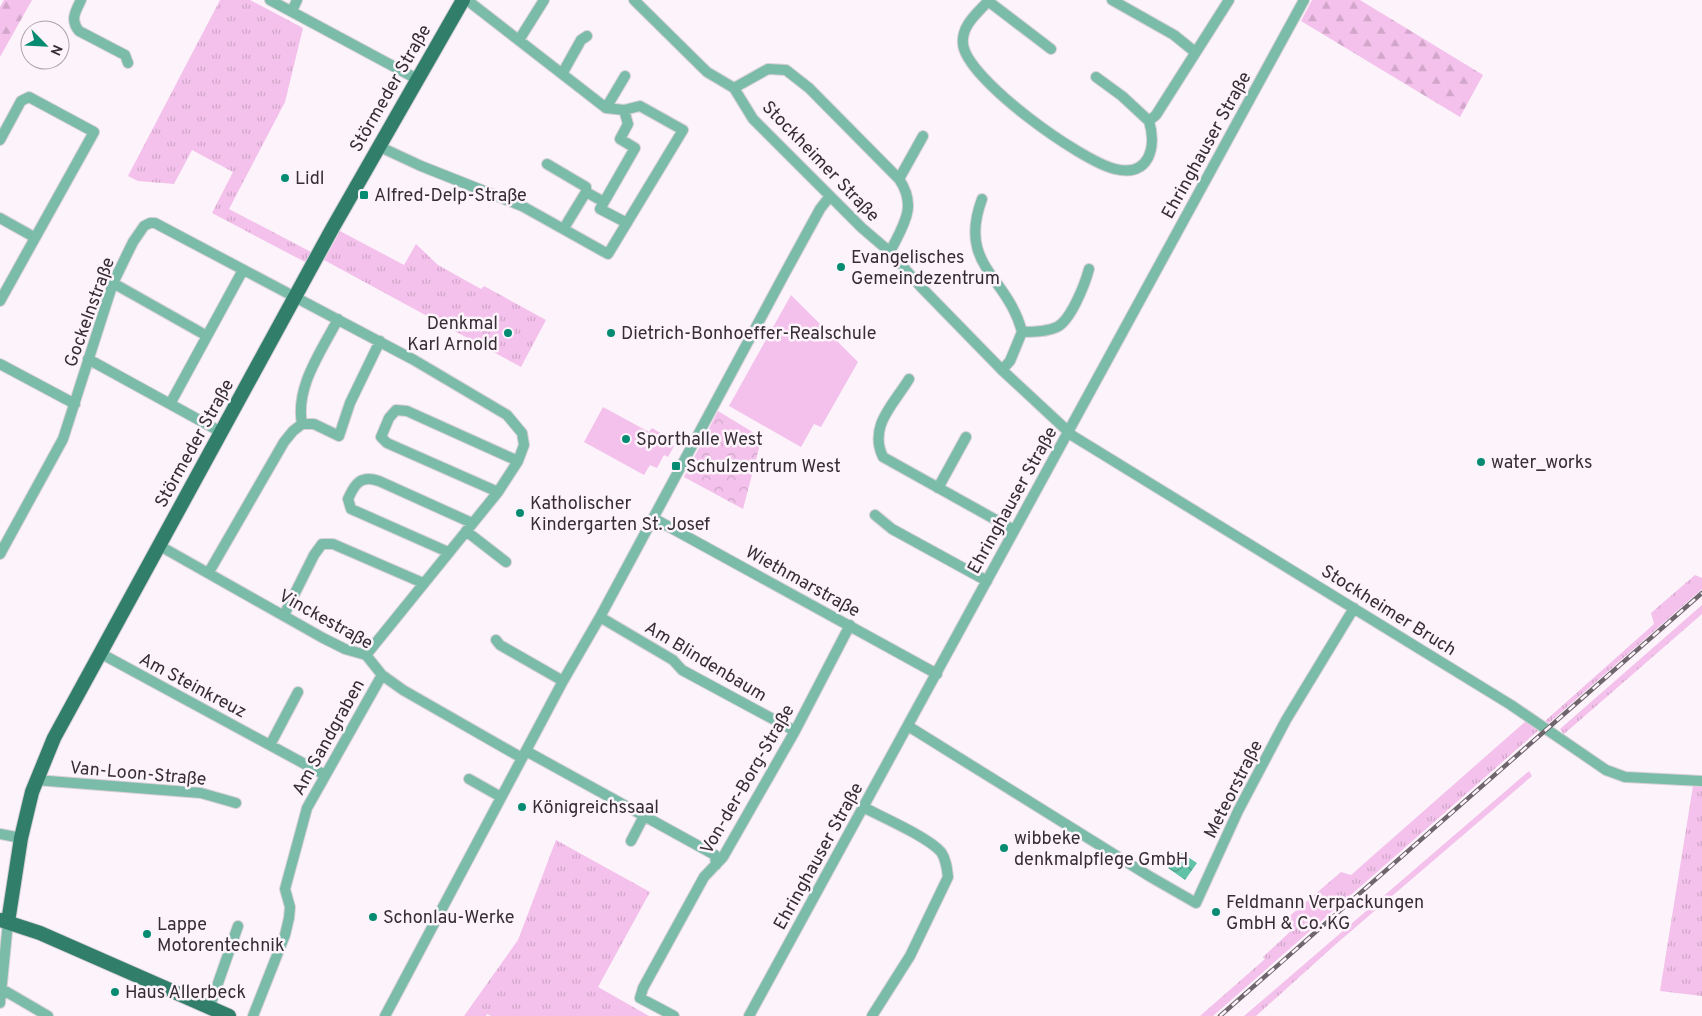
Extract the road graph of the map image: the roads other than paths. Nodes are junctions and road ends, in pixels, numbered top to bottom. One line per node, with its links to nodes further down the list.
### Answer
1 (81, 0): 17 (street)
2 (270, 0): 12 (street)
3 (297, 0): 12 (street)
4 (463, 0): 21 (main road, Störmeder Straße)
5 (468, 0): 14 (street)
6 (544, 0): 14 (street)
7 (634, 0): 22 (street, Stockheimer Straße)
8 (1112, 0): 16 (street)
9 (1229, 0): 16 (street)
10 (1304, 0): 57 (street, Ehringhauser Straße)
11 (989, 1): 15 (street); 25 (street)
12 (292, 12): 21 (street)
13 (587, 36): 18 (street)
14 (519, 40): 18 (street)
15 (1050, 49)
16 (1195, 52): 25 (street)
17 (128, 63)
18 (562, 74): 23 (street)
19 (625, 76): 23 (street)
20 (1096, 77): 25 (street)
21 (417, 79): 28 (main road, Störmeder Straße)
22 (734, 88): 30 (street, Stockheimer Straße); 32 (street, Stockheimer Straße)
23 (606, 108): 24 (street)
24 (624, 110): 34 (street); 36 (street)
25 (1149, 121)
26 (924, 136): 30 (street)
27 (0, 140): 38 (street)
28 (378, 146): 37 (street); 43 (main road, Störmeder Straße)
29 (547, 164): 31 (street)
30 (899, 179): 39 (street, Stockheimer Straße)
31 (586, 192): 34 (street); 37 (street)
32 (830, 196): 39 (street, Stockheimer Straße); 63 (street)
33 (982, 199): 46 (street)
34 (604, 202): 36 (street)
35 (0, 218): 38 (street)
36 (627, 223): 37 (street)
37 (564, 228)
38 (34, 236): 44 (street)
39 (890, 252): 51 (street, Stockheimer Straße)
40 (1089, 269): 46 (street)
41 (243, 270): 42 (street, Gockelnstraße); 43 (street, Gockelnstraße); 47 (street)
42 (113, 283): 47 (street); 49 (street, Gockelnstraße)
43 (295, 297): 45 (street, Gockelnstraße); 56 (main road, Störmeder Straße)
44 (0, 300)
45 (338, 319): 48 (street, Gockelnstraße); 55 (street)
46 (1022, 332): 51 (street)
47 (207, 336): 54 (street)
48 (380, 341): 55 (street); 59 (street, Gockelnstraße)
49 (88, 359): 53 (street, Gockelnstraße); 54 (street)
50 (0, 364): 53 (street)
51 (1002, 370): 57 (street, Stockheimer Straße)
52 (909, 379): 60 (street)
53 (75, 404): 68 (street, Gockelnstraße)
54 (170, 404): 56 (street)
55 (302, 424): 70 (street)
56 (221, 432): 66 (main road, Störmeder Straße)
57 (1068, 432): 65 (street, Ehringhauser Straße); 73 (street, Stockheimer Bruch)
58 (966, 437): 60 (street)
59 (518, 461): 61 (street); 61 (street)
60 (938, 488): 65 (street)
61 (498, 492): 64 (street)
62 (875, 515): 71 (street)
63 (653, 518): 75 (street); 76 (street, Wiethmarstraße)
64 (469, 527): 67 (street); 67 (street); 69 (street)
65 (1014, 530): 71 (street, Ehringhauser Straße)
66 (160, 546): 70 (street, Vinckestraße); 78 (main road, Störmeder Straße)
67 (448, 552): 72 (street)
68 (0, 554)
69 (506, 562)
70 (209, 572): 74 (street, Vinckestraße)
71 (987, 581): 80 (street, Ehringhauser Straße)
72 (423, 583): 74 (street); 79 (street)
73 (1354, 608): 84 (street, Meteorstraße); 91 (street, Stockheimer Bruch)
74 (284, 615): 79 (street, Vinckestraße)
75 (600, 617): 82 (street); 85 (street, Am Blindenbaum)
76 (850, 625): 80 (street, Wiethmarstraße); 85 (street, Von-der-Borg-Straße)
77 (496, 640): 82 (street)
78 (100, 653): 86 (street, Am Steinkreuz); 90 (main road, Störmeder Straße)
79 (366, 655): 81 (street, Vinckestraße)
80 (936, 674): 84 (street, Ehringhauser Straße)
81 (382, 675): 87 (street, Vinckestraße); 88 (street, Am Sandgraben)
82 (563, 681): 87 (street)
83 (298, 692): 86 (street)
84 (908, 726): 94 (street, Ehringhauser Straße)
85 (795, 731): 99 (street, Von-der-Borg-Straße)
86 (270, 744): 88 (street, Am Steinkreuz)
87 (524, 754): 92 (street); 95 (street, Vinckestraße)
88 (325, 775): 107 (street, Am Sandgraben)
89 (469, 779): 92 (street)
90 (36, 780): 93 (street, Van-Loon-Straße); 97 (main road, Störmeder Straße)
91 (1702, 781)
92 (501, 797): 108 (street)
93 (236, 803)
94 (863, 807): 110 (street, Ehringhauser Straße); 111 (street)
95 (644, 816): 98 (street); 99 (street, Vinckestraße)
96 (0, 834): 97 (street)
97 (21, 838): 100 (main road, Störmeder Straße)
98 (631, 840)
99 (716, 865): 109 (street, Von-der-Borg-Straße)
100 (4, 921): 102 (street); 104 (main road)
101 (238, 926): 104 (street)
102 (1, 988): 103 (street); 105 (street)
103 (0, 1003)
104 (210, 1006): 106 (main road)
105 (48, 1016)
106 (229, 1016)
107 (253, 1016)
108 (385, 1016)
109 (674, 1016)
110 (749, 1016)
111 (872, 1016)

